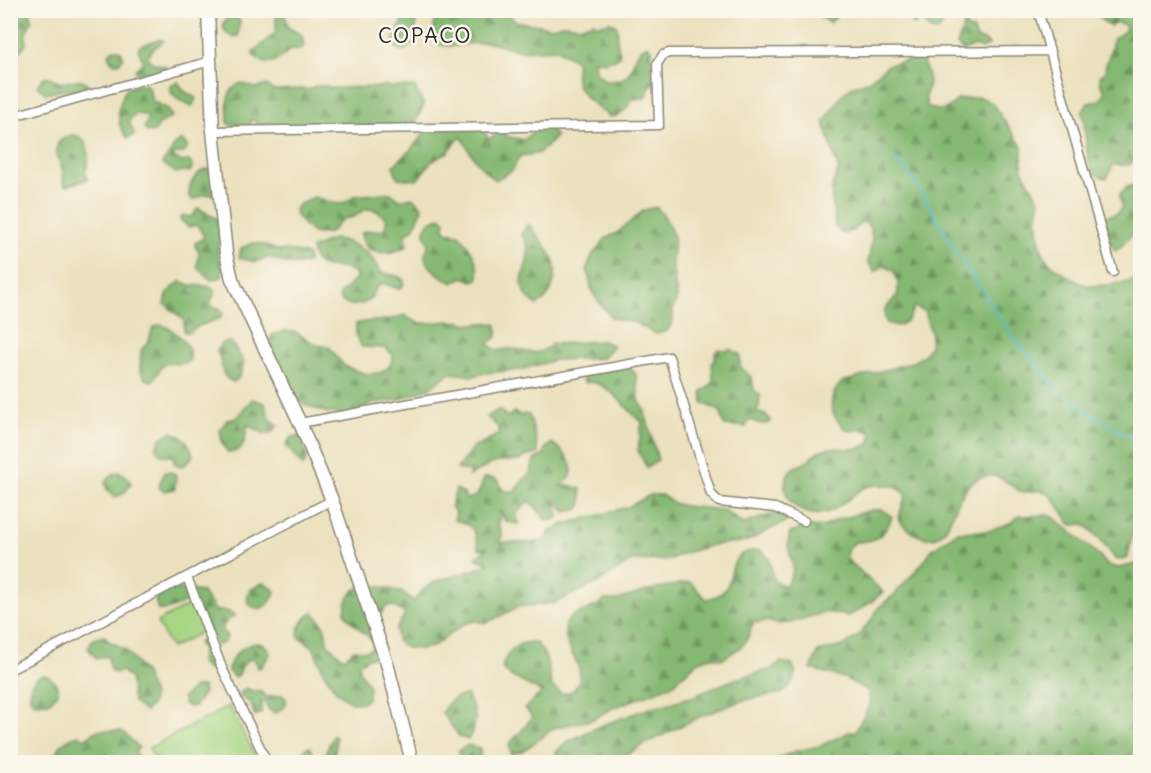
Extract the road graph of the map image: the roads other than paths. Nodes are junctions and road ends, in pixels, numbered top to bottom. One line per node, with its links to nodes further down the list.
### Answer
1 (208, 10): 4 (street)
2 (1038, 10): 3 (street)
3 (1049, 51): 6 (street); 7 (street)
4 (211, 61): 5 (street); 6 (street)
5 (10, 117)
6 (213, 131): 8 (street)
7 (1113, 273)
8 (300, 423): 9 (street); 10 (street)
9 (332, 500): 11 (street); 14 (street)
10 (804, 521)
11 (187, 577): 12 (street); 13 (street)
12 (10, 670)
13 (267, 762)
14 (412, 762)

